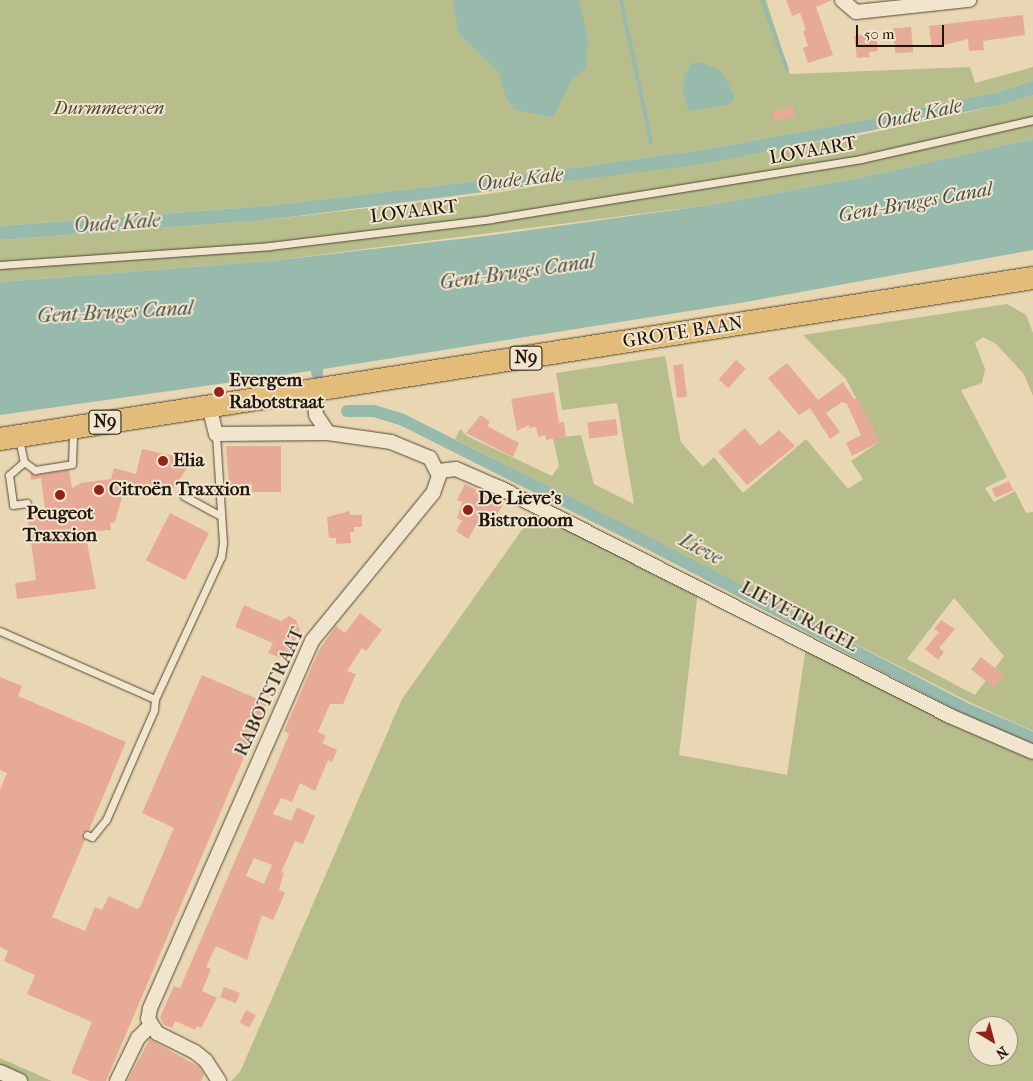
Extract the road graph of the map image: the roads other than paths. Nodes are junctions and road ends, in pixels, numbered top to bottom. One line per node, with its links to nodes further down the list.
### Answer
1 (842, 0): 2 (street)
2 (969, 0)
3 (1033, 120): 4 (lane, LOVAART)
4 (0, 265)
5 (1033, 278): 6 (main road, GROTE BAAN / N9)
6 (324, 390): 7 (main road, N9); 9 (street)
7 (210, 406): 8 (main road, N9); 10 (street)
8 (74, 427): 11 (main road, N9); 12 (lane)
9 (328, 433): 10 (street); 13 (street)
10 (216, 434): 16 (lane)
11 (9, 437): 12 (lane)
12 (24, 462): 15 (lane)
13 (439, 471): 19 (street, LIEVETRAGEL); 21 (street, RABOTSTRAAT)
14 (184, 496): 16 (lane)
15 (27, 503)
16 (221, 516): 18 (lane)
17 (0, 631): 18 (lane)
18 (155, 699): 20 (lane)
19 (1033, 752)
20 (87, 835)
21 (150, 1026): 24 (street); 25 (street)
22 (0, 1072): 23 (street)
23 (20, 1081)
24 (117, 1081)
25 (219, 1081)

